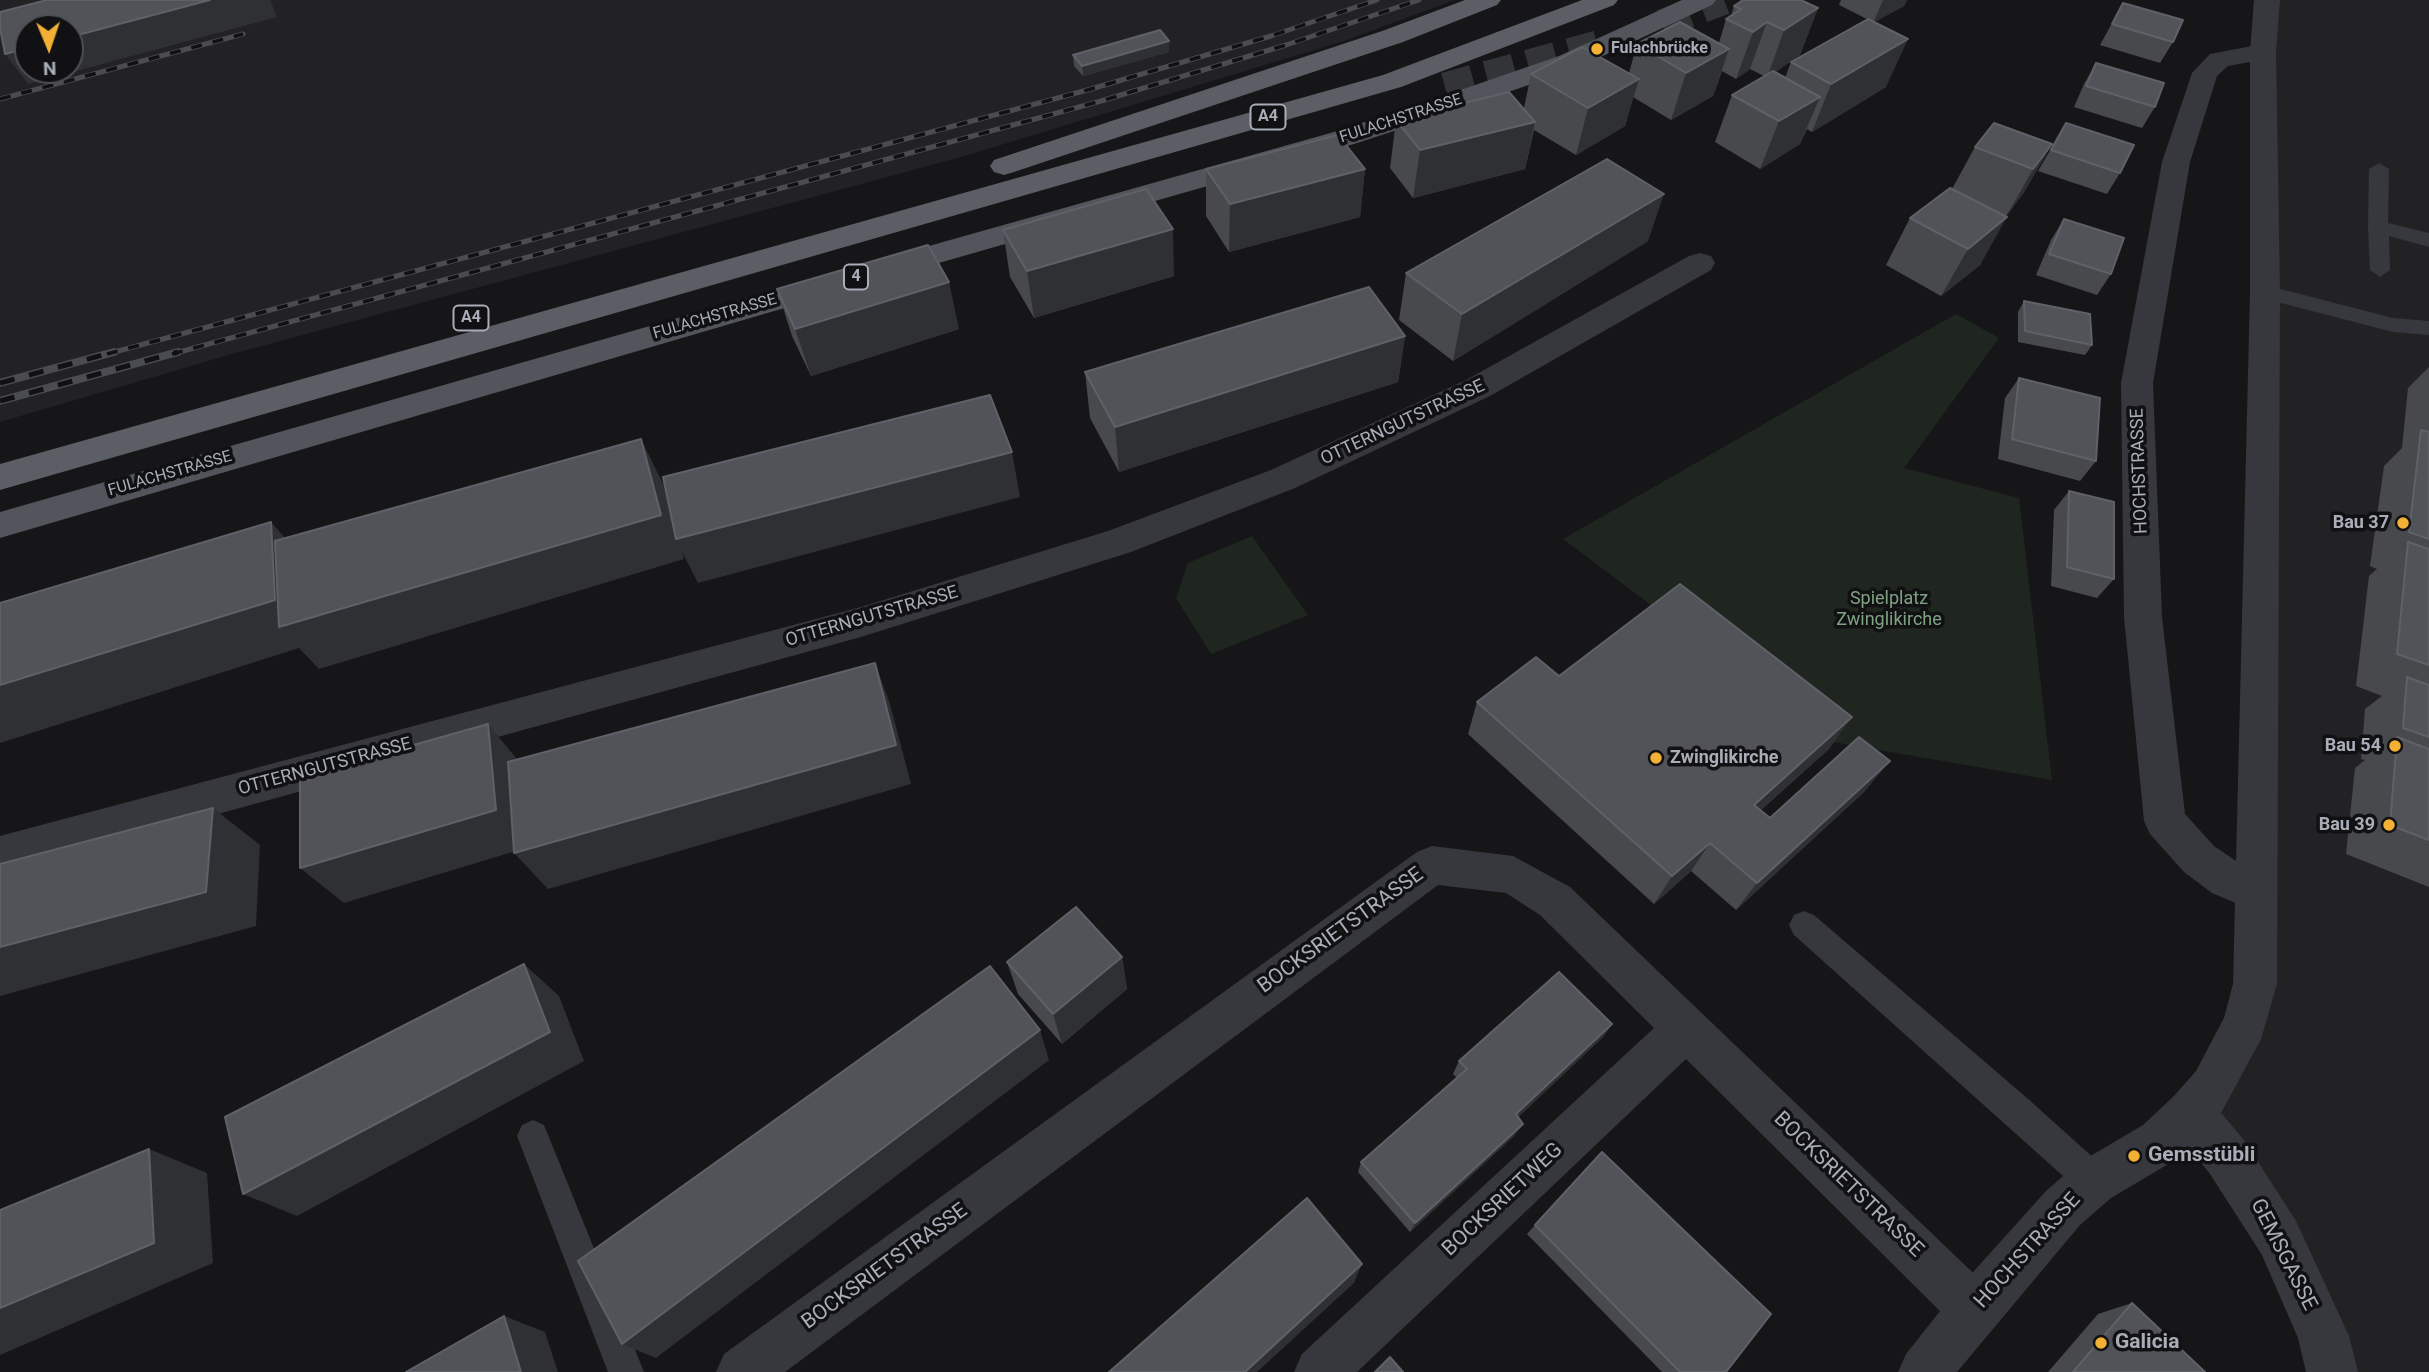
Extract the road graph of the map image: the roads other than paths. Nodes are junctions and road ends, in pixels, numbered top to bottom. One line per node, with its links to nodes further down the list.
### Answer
1 (1488, 0): 9 (highway)
2 (1545, 0): 9 (highway, A4)
3 (1605, 0): 10 (highway, A4)
4 (1703, 0): 19 (main road, FULACHSTRASSE / 4)
5 (2267, 0): 6 (street, HOCHSTRASSE)
6 (2263, 52): 15 (street, HOCHSTRASSE); 21 (street, HOCHSTRASSE)
7 (1445, 88): 10 (highway)
8 (2379, 169): 11 (lane)
9 (943, 187): 17 (highway, A4)
10 (925, 214): 18 (highway, A4)
11 (2378, 227): 12 (lane); 14 (lane)
12 (2429, 240)
13 (1700, 263): 20 (street, OTTERNGUTSTRASSE)
14 (2380, 270)
15 (2265, 292): 16 (lane); 21 (street, HOCHSTRASSE)
16 (2429, 328)
17 (0, 450)
18 (0, 477)
19 (0, 525)
20 (0, 855)
21 (2258, 893): 24 (street, HOCHSTRASSE)
22 (1804, 925): 26 (lane)
23 (1686, 1028): 27 (street, BOCKSRIETSTRASSE); 29 (street, BOCKSRIETSTRASSE); 30 (street, BOCKSRIETWEG)
24 (2191, 1113): 26 (street, HOCHSTRASSE); 32 (street, GEMSGASSE)
25 (533, 1136): 28 (lane)
26 (2094, 1181): 27 (street, HOCHSTRASSE)
27 (1974, 1309): 31 (street, HOCHSTRASSE)
28 (626, 1372)
29 (742, 1372)
30 (1320, 1372)
31 (1924, 1372)
32 (2332, 1372)

